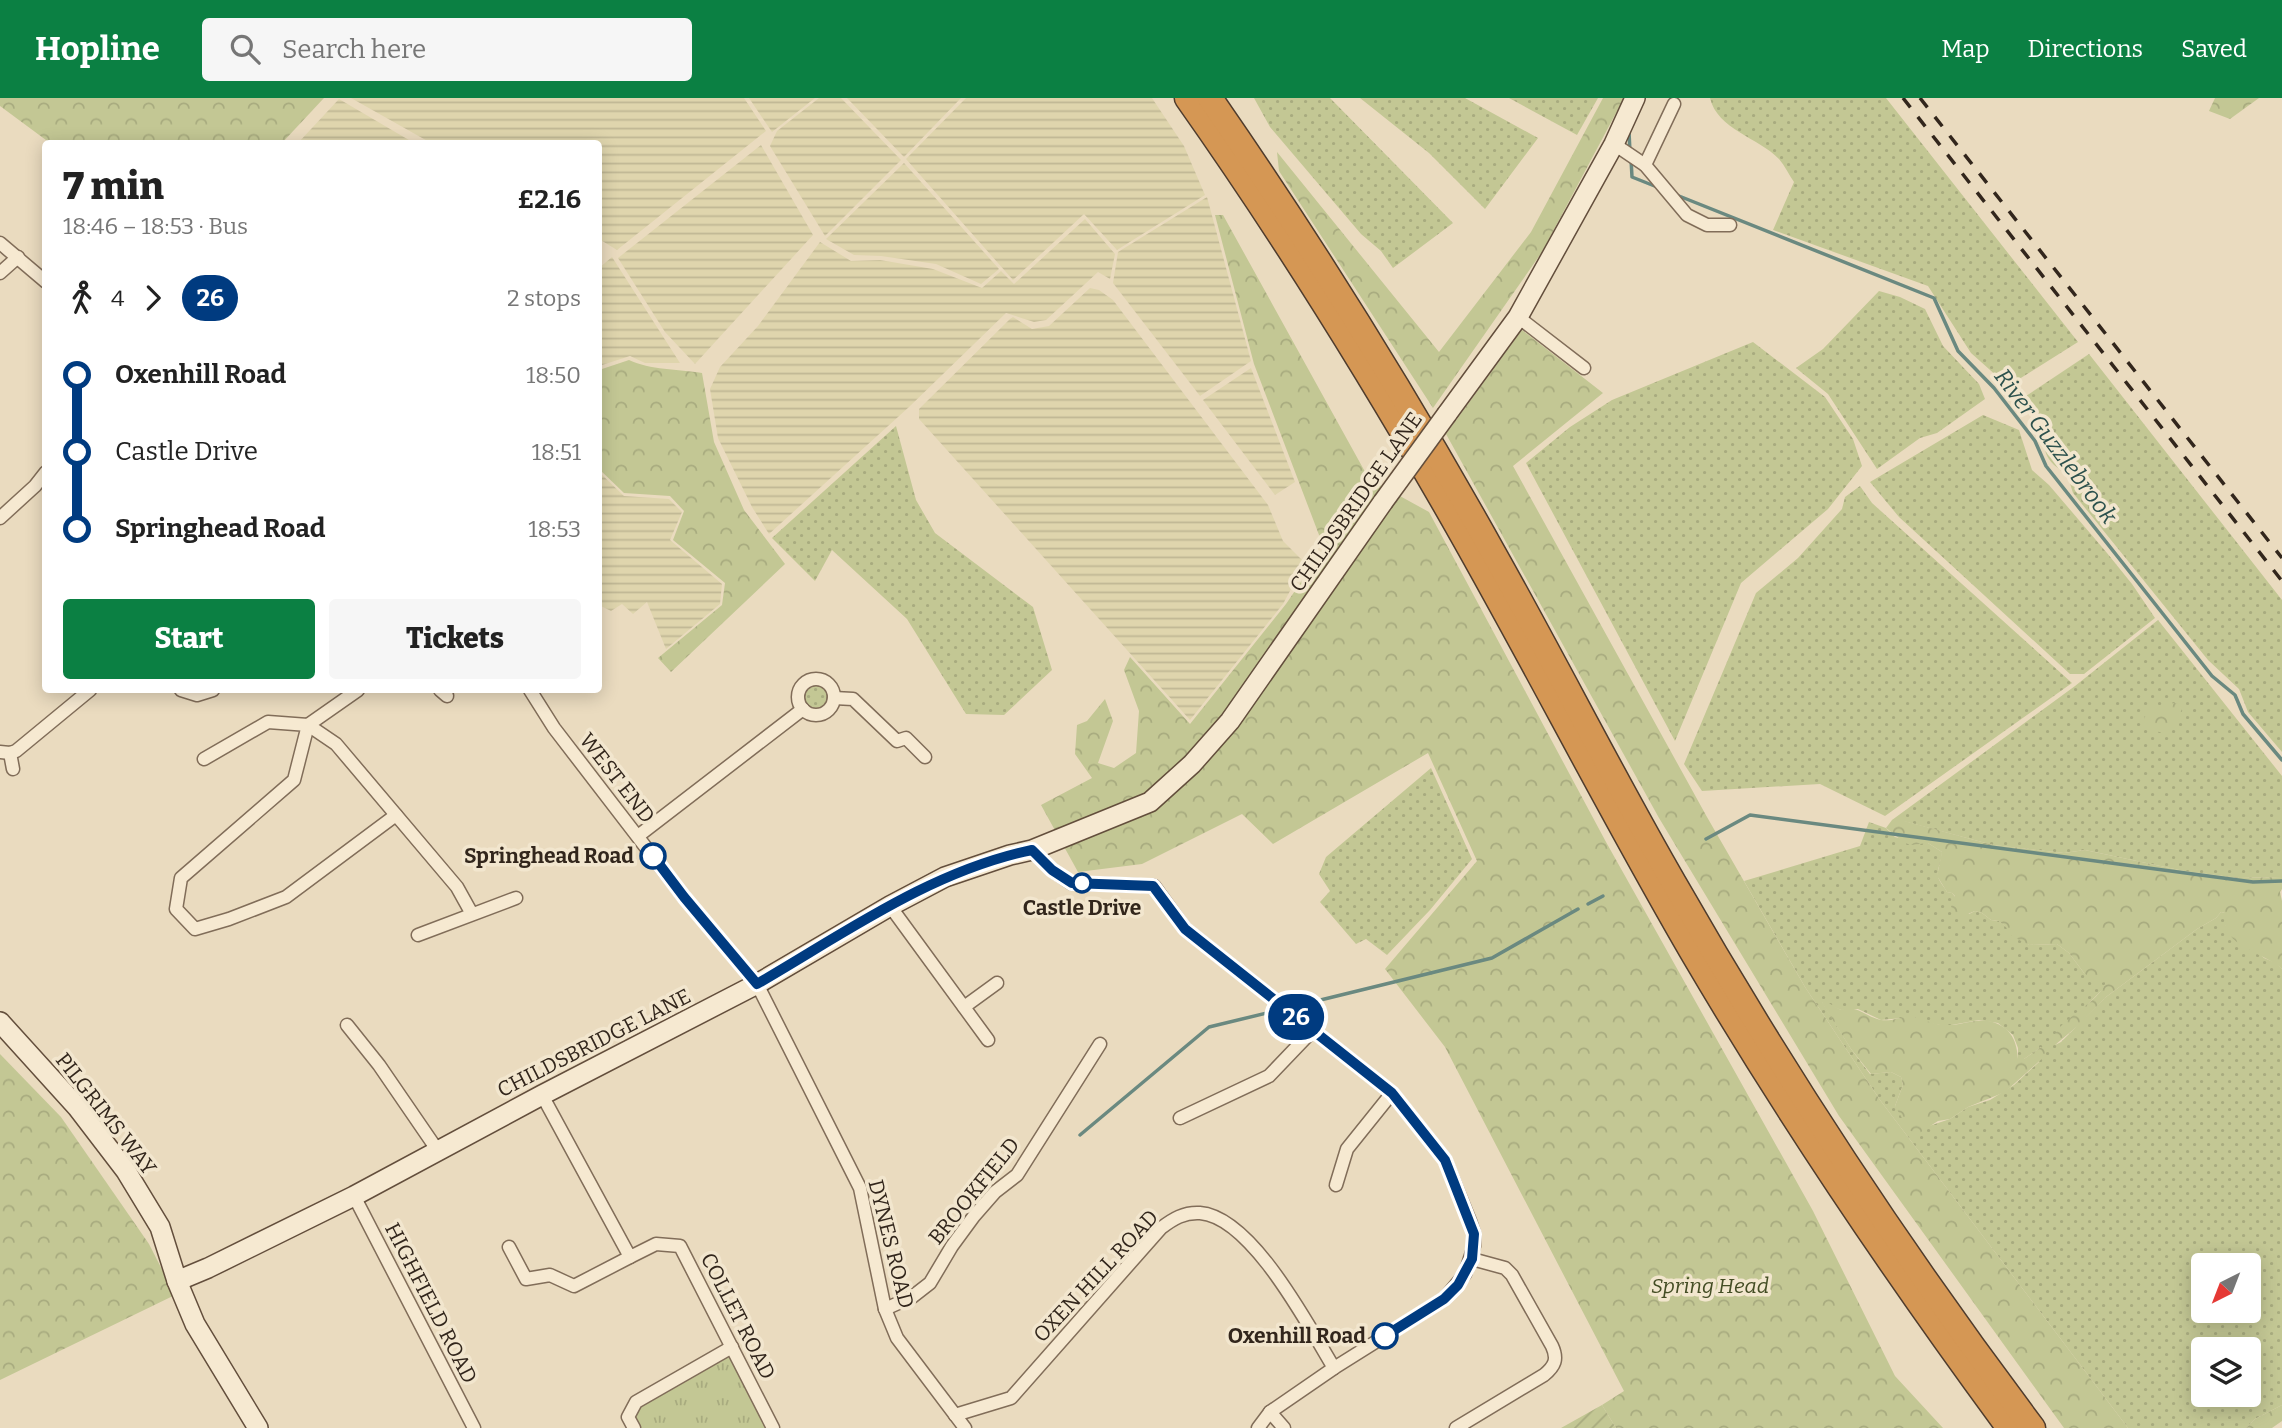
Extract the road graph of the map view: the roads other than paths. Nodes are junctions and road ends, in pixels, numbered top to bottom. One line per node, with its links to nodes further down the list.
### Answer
1 (1187, 98): 66 (highway)
2 (1210, 98): 67 (highway)
3 (1635, 98): 5 (street, CHILDSBRIDGE LANE)
4 (1674, 104): 6 (street)
5 (1614, 145): 6 (street); 12 (street, CHILDSBRIDGE LANE)
6 (1645, 165): 7 (street)
7 (1730, 225)
8 (0, 243): 9 (street)
9 (18, 257): 10 (street); 11 (street)
10 (0, 273)
11 (42, 278)
12 (1518, 317): 13 (street); 30 (street, CHILDSBRIDGE LANE, bridge)
13 (1584, 368)
14 (42, 477): 15 (street)
15 (0, 518)
16 (86, 693): 24 (street)
17 (191, 693): 18 (street)
18 (208, 693)
19 (354, 693): 23 (street)
20 (532, 693): 29 (street, WEST END)
21 (834, 698): 22 (street); 22 (street); 25 (street)
22 (803, 709): 29 (street)
23 (307, 725): 26 (street); 28 (street); 28 (street)
24 (5, 752): 27 (street)
25 (925, 757)
26 (204, 759)
27 (13, 769)
28 (396, 815): 33 (street)
29 (638, 836): 35 (street, WEST END)
30 (1032, 850): 32 (street, CHILDSBRIDGE LANE); 40 (street)
31 (516, 898): 33 (street)
32 (890, 906): 35 (street, CHILDSBRIDGE LANE); 37 (street)
33 (472, 914): 34 (street)
34 (418, 935)
35 (757, 984): 44 (street, CHILDSBRIDGE LANE); 53 (street, DYNES ROAD)
36 (997, 984): 37 (street)
37 (964, 1007): 41 (street)
38 (0, 1022): 52 (street, PILGRIMS WAY)
39 (347, 1025): 46 (street)
40 (1313, 1030): 43 (street); 45 (street)
41 (988, 1040)
42 (1100, 1044): 53 (street, BROOKFIELD)
43 (1392, 1093): 47 (street); 51 (street)
44 (542, 1095): 46 (street, CHILDSBRIDGE LANE); 50 (street)
45 (1180, 1118)
46 (438, 1151): 48 (street, CHILDSBRIDGE LANE)
47 (1336, 1185)
48 (354, 1196): 52 (street, CHILDSBRIDGE LANE); 59 (street, HIGHFIELD ROAD)
49 (509, 1247): 50 (street)
50 (630, 1257): 54 (street, COLLET ROAD)
51 (1472, 1259): 55 (street); 65 (street)
52 (177, 1281): 58 (street, PILGRIMS WAY)
53 (885, 1309): 57 (street, DYNES ROAD)
54 (732, 1348): 60 (street); 61 (street, COLLET ROAD)
55 (1334, 1368): 56 (street); 57 (street, OXEN HILL ROAD)
56 (1270, 1412): 63 (street); 64 (street)
57 (955, 1415): 62 (street, DYNES ROAD)
58 (258, 1428)
59 (474, 1428)
60 (634, 1428)
61 (773, 1428)
62 (965, 1428)
63 (1258, 1428)
64 (1284, 1428)
65 (1456, 1428)
66 (2009, 1428)
67 (2033, 1428)

